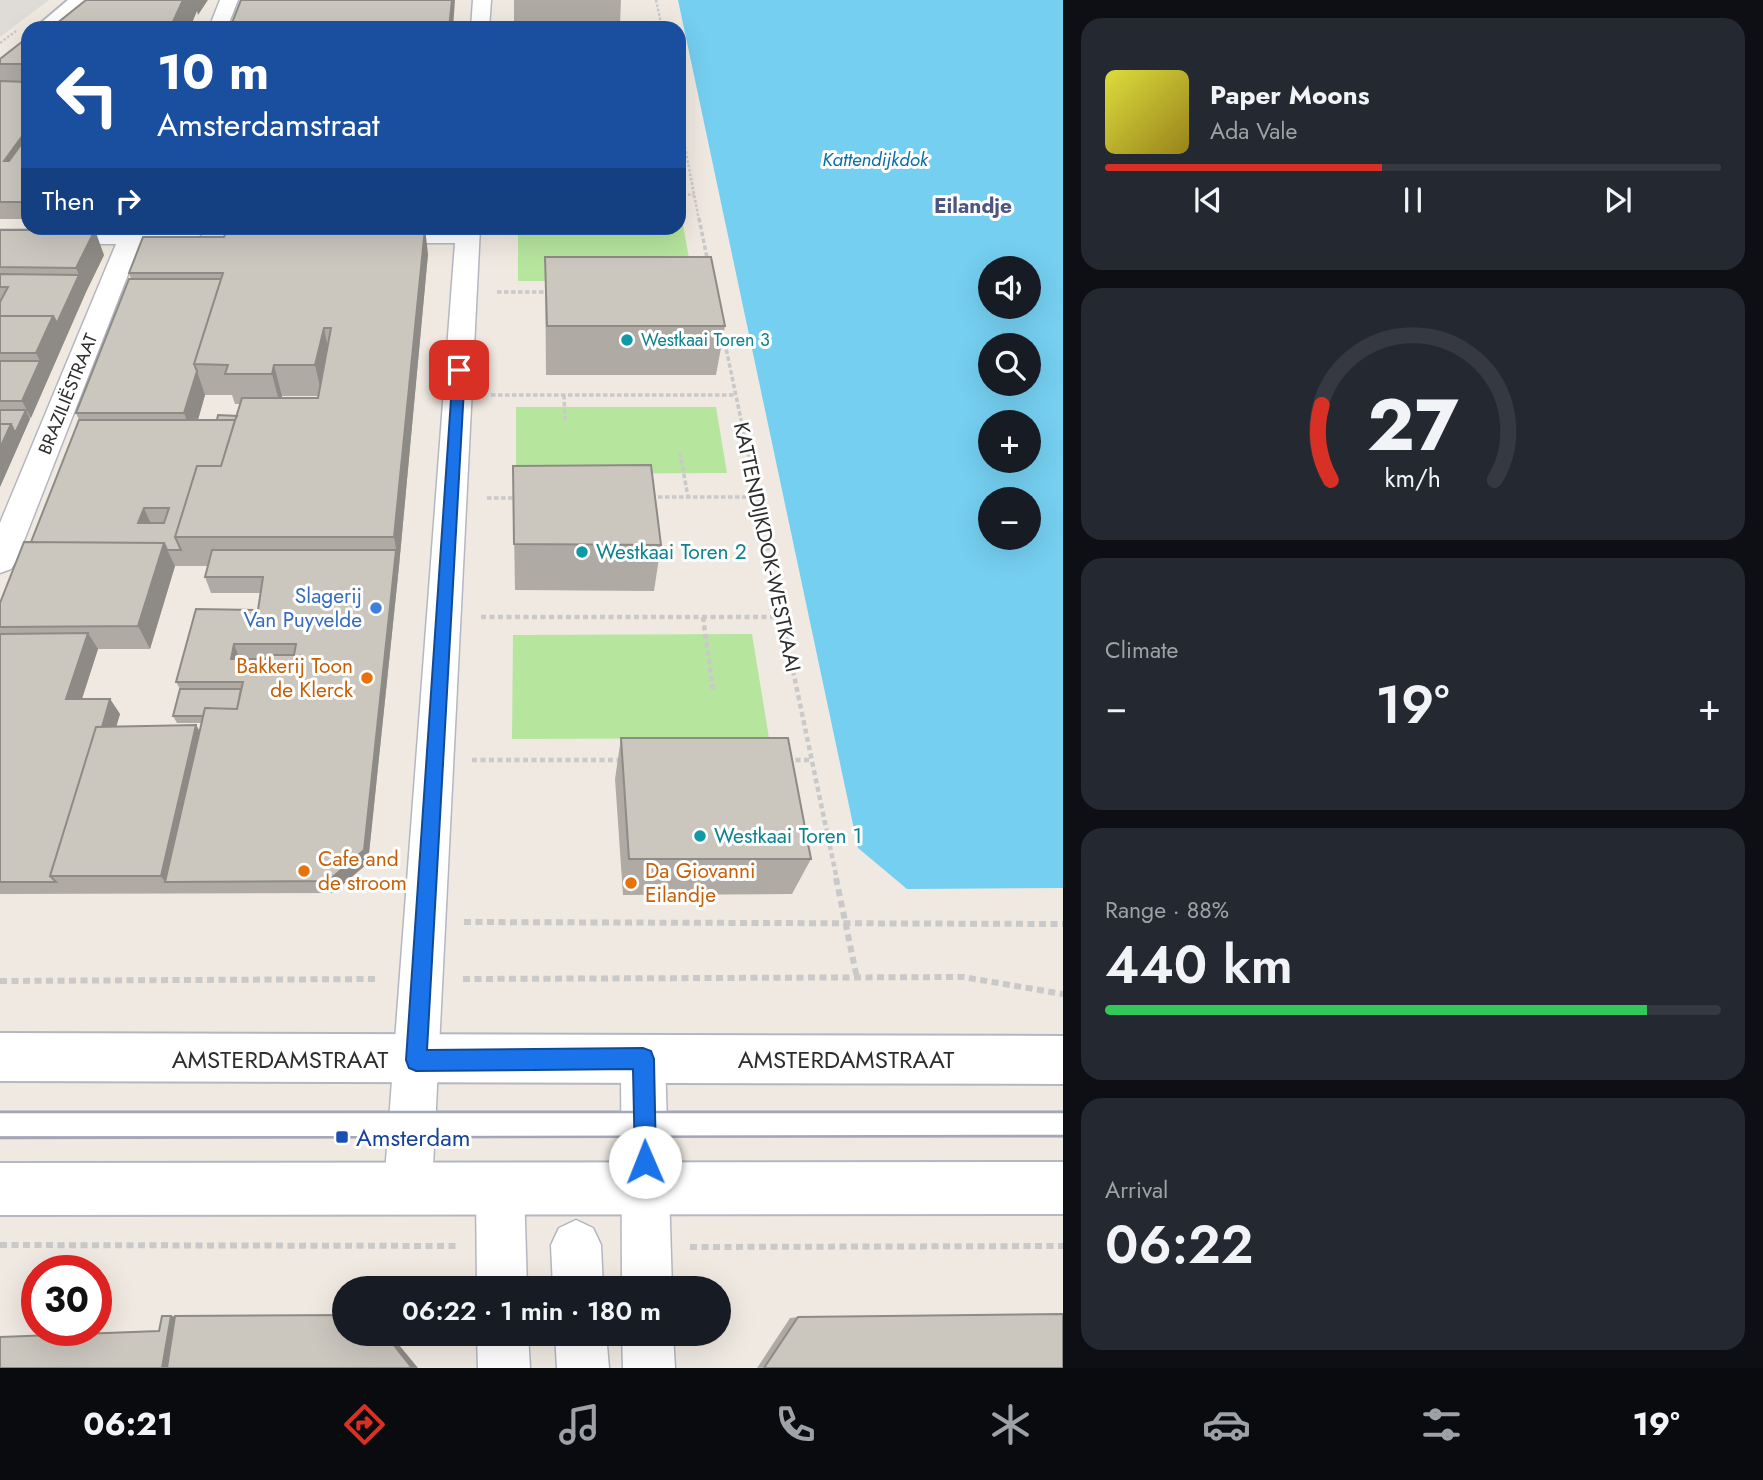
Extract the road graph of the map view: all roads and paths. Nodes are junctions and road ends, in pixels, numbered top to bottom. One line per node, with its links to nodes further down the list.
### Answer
1 (80, 0): 5 (street)
2 (229, 0): 6 (street)
3 (482, 0): 7 (street)
4 (656, 0): 8 (path)
5 (54, 21)
6 (221, 21)
7 (480, 21)
8 (660, 21)
9 (686, 154): 11 (path)
10 (686, 194): 11 (path)
11 (694, 195): 20 (path)
12 (53, 235): 18 (street)
13 (132, 235): 34 (street, BRAZILIËSTRAAT)
14 (180, 235): 19 (street)
15 (387, 235): 17 (street)
16 (468, 235): 21 (street)
17 (360, 236)
18 (0, 237)
19 (212, 237)
20 (709, 268)
21 (464, 292): 22 (path); 25 (street)
22 (558, 292)
23 (719, 318): 24 (path, KATTENDIJKDOK-WESTKAAI)
24 (736, 394): 26 (path); 31 (path, KATTENDIJKDOK-WESTKAAI)
25 (457, 395): 26 (path); 32 (street)
26 (564, 395): 27 (path)
27 (565, 421)
28 (680, 453): 30 (path)
29 (646, 497): 30 (path)
30 (688, 497): 31 (path)
31 (757, 497): 37 (path, KATTENDIJKDOK-WESTKAAI)
32 (451, 498): 33 (path); 35 (street)
33 (520, 498)
34 (0, 561)
35 (443, 617): 36 (path); 39 (street)
36 (703, 617): 37 (path); 38 (path)
37 (782, 617): 42 (path, KATTENDIJKDOK-WESTKAAI)
38 (713, 690)
39 (435, 760): 40 (path); 43 (street)
40 (623, 760)
41 (784, 760): 42 (path)
42 (811, 760): 44 (path, KATTENDIJKDOK-WESTKAAI)
43 (425, 922): 44 (path); 47 (street)
44 (845, 924): 45 (path); 46 (path, KATTENDIJKDOK-WESTKAAI)
45 (1063, 924)
46 (857, 978): 47 (path); 49 (path)
47 (421, 979): 48 (path); 53 (street)
48 (0, 981)
49 (1063, 994)
50 (0, 1057): 53 (street, AMSTERDAMSTRAAT)
51 (643, 1059): 52 (street, AMSTERDAMSTRAAT); 53 (street, AMSTERDAMSTRAAT); 56 (street)
52 (1063, 1059)
53 (416, 1060): 55 (street)
54 (0, 1124): 55 (lane)
55 (411, 1124): 56 (lane); 58 (street)
56 (644, 1124): 57 (lane); 60 (street)
57 (1063, 1124)
58 (408, 1187): 59 (street); 62 (street)
59 (500, 1187): 60 (street); 65 (street)
60 (646, 1187): 61 (street); 66 (street)
61 (1063, 1188)
62 (0, 1189)
63 (0, 1245): 65 (path)
64 (1063, 1246): 66 (path)
65 (501, 1267)
66 (647, 1267)
67 (503, 1346): 70 (street)
68 (582, 1346): 71 (street)
69 (648, 1346): 72 (street)
70 (504, 1368)
71 (583, 1368)
72 (649, 1368)

